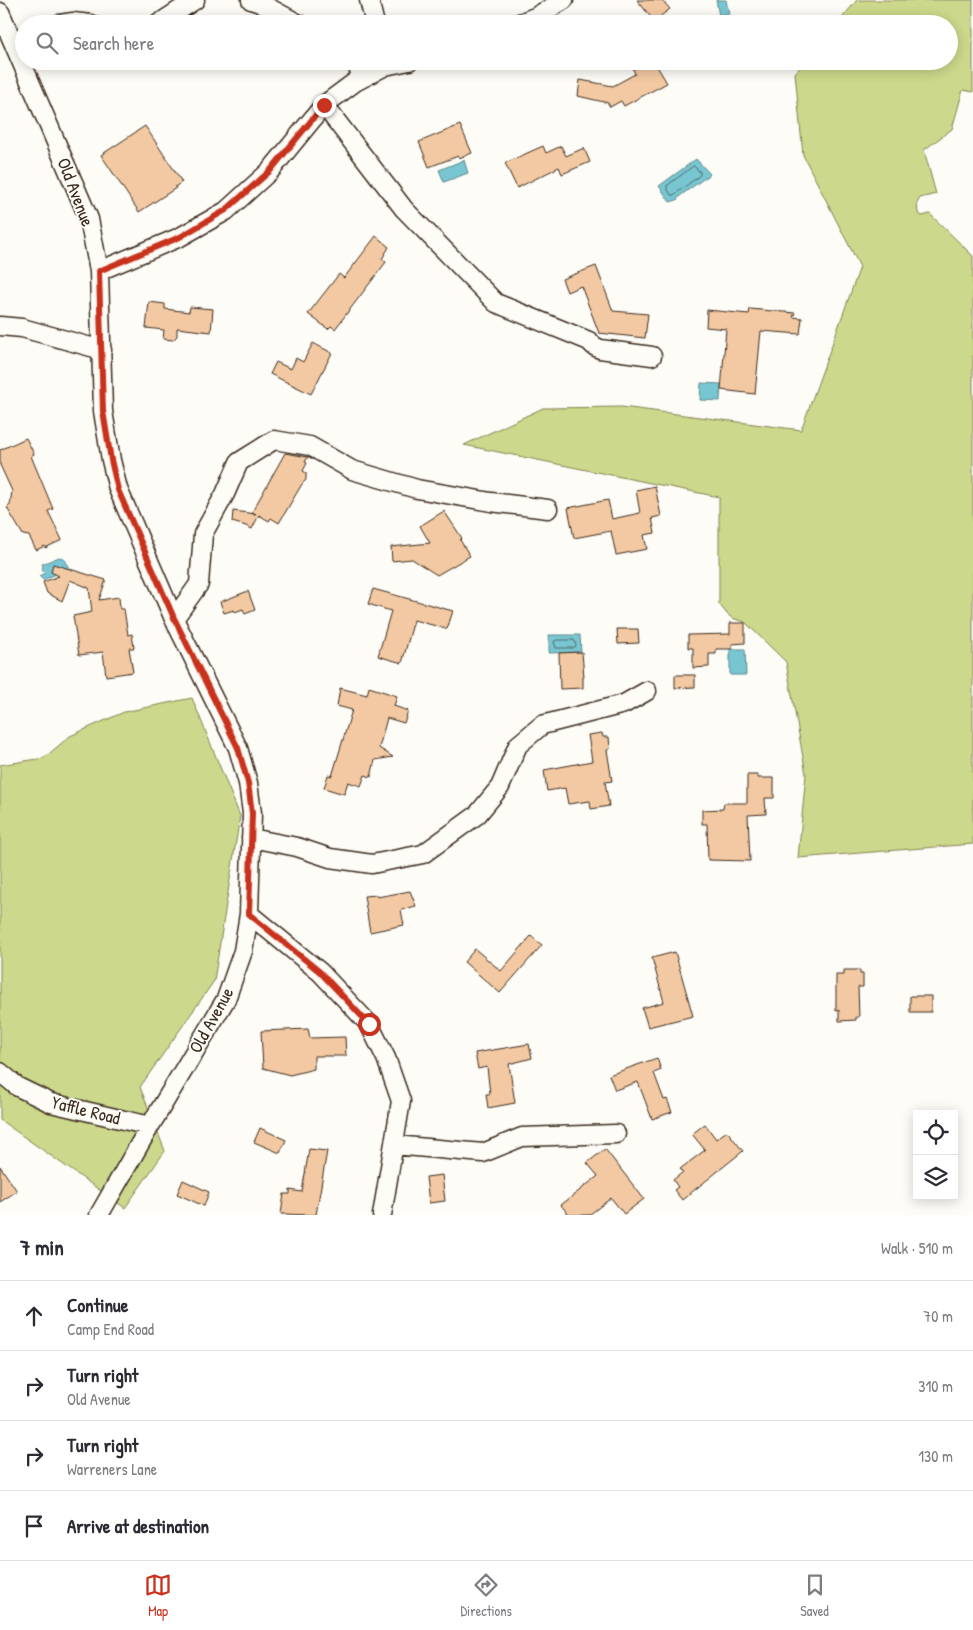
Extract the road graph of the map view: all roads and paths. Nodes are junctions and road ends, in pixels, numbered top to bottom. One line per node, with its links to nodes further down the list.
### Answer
1 (195, 0): 6 (street)
2 (251, 0): 7 (street)
3 (369, 0): 8 (street)
4 (564, 0): 9 (street)
5 (0, 12): 10 (street, Old Avenue)
6 (172, 15)
7 (282, 15)
8 (373, 15)
9 (538, 15)
10 (15, 34)
11 (30, 70): 16 (street, Old Avenue)
12 (360, 70): 14 (street)
13 (375, 70): 14 (street)
14 (365, 77): 15 (street)
15 (324, 105): 16 (street); 19 (street)
16 (99, 271): 18 (street, Old Avenue)
17 (0, 326): 18 (street)
18 (102, 350): 21 (street, Old Avenue)
19 (652, 356)
20 (548, 509): 21 (street)
21 (174, 618): 23 (street, Old Avenue)
22 (647, 691): 23 (street)
23 (251, 838): 24 (street, Old Avenue)
24 (249, 914): 26 (street, Old Avenue); 28 (street)
25 (0, 1072): 26 (street, Yaffle Road)
26 (150, 1126): 29 (street, Old Avenue)
27 (616, 1134): 28 (street)
28 (394, 1145): 30 (street)
29 (99, 1215)
30 (382, 1215)

